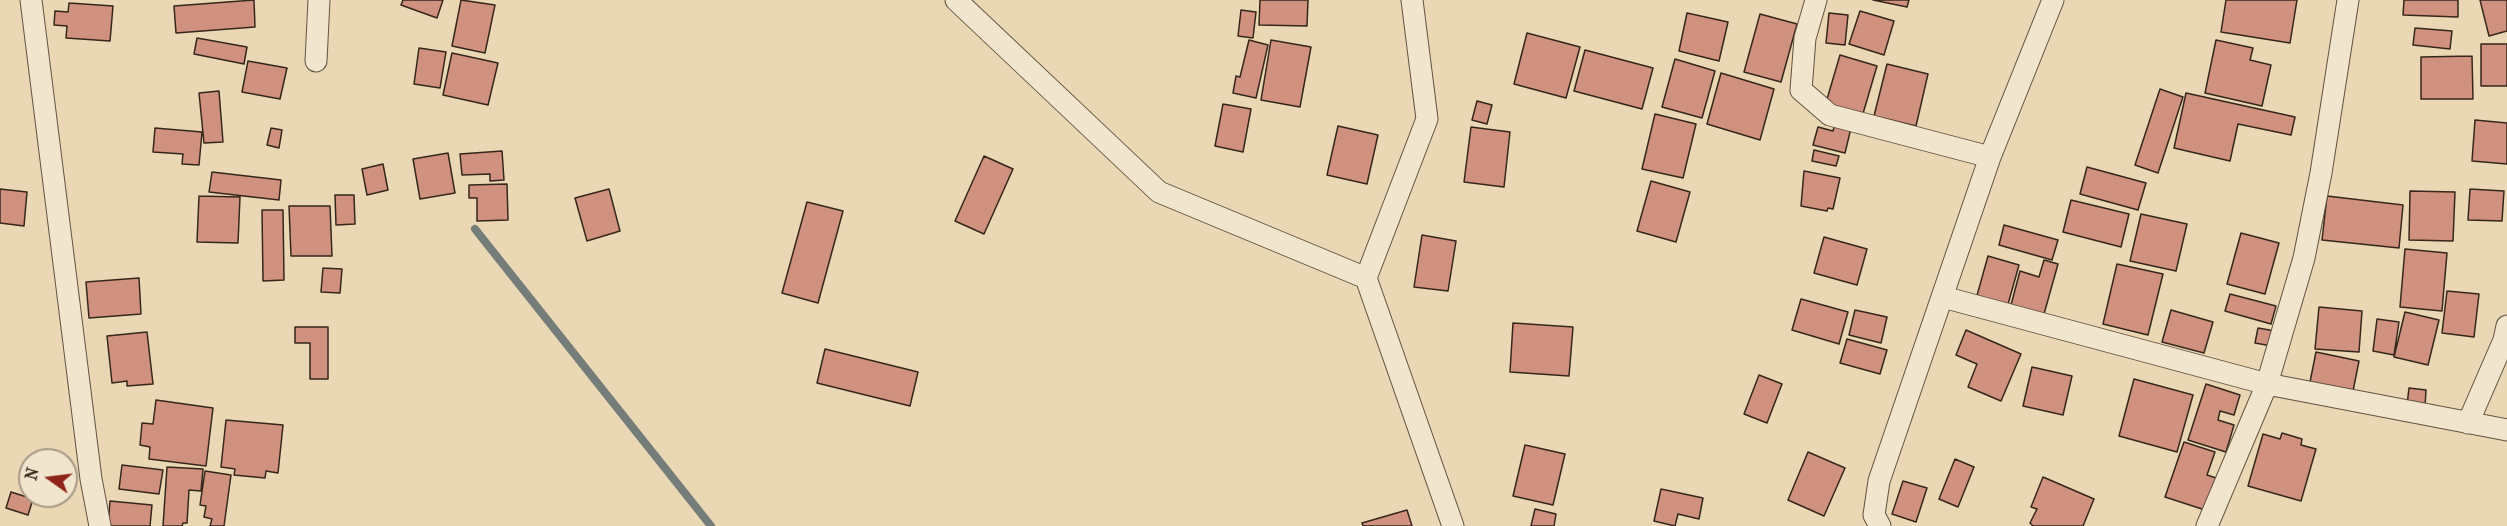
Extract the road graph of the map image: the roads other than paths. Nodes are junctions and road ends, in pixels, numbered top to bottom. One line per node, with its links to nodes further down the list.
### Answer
1 (31, 0): 16 (street)
2 (319, 0): 8 (street)
3 (956, 0): 10 (street)
4 (1412, 0): 10 (street)
5 (1816, 0): 9 (street)
6 (2054, 0): 9 (street)
7 (2348, 0): 13 (street)
8 (316, 61)
9 (1990, 157): 11 (street)
10 (1366, 278): 17 (street)
11 (1943, 297): 13 (street); 18 (street)
12 (2507, 326): 14 (street)
13 (2267, 384): 14 (street); 19 (street)
14 (2468, 423): 15 (street)
15 (2507, 430)
16 (100, 526)
17 (1453, 526)
18 (1880, 526)
19 (2207, 526)

